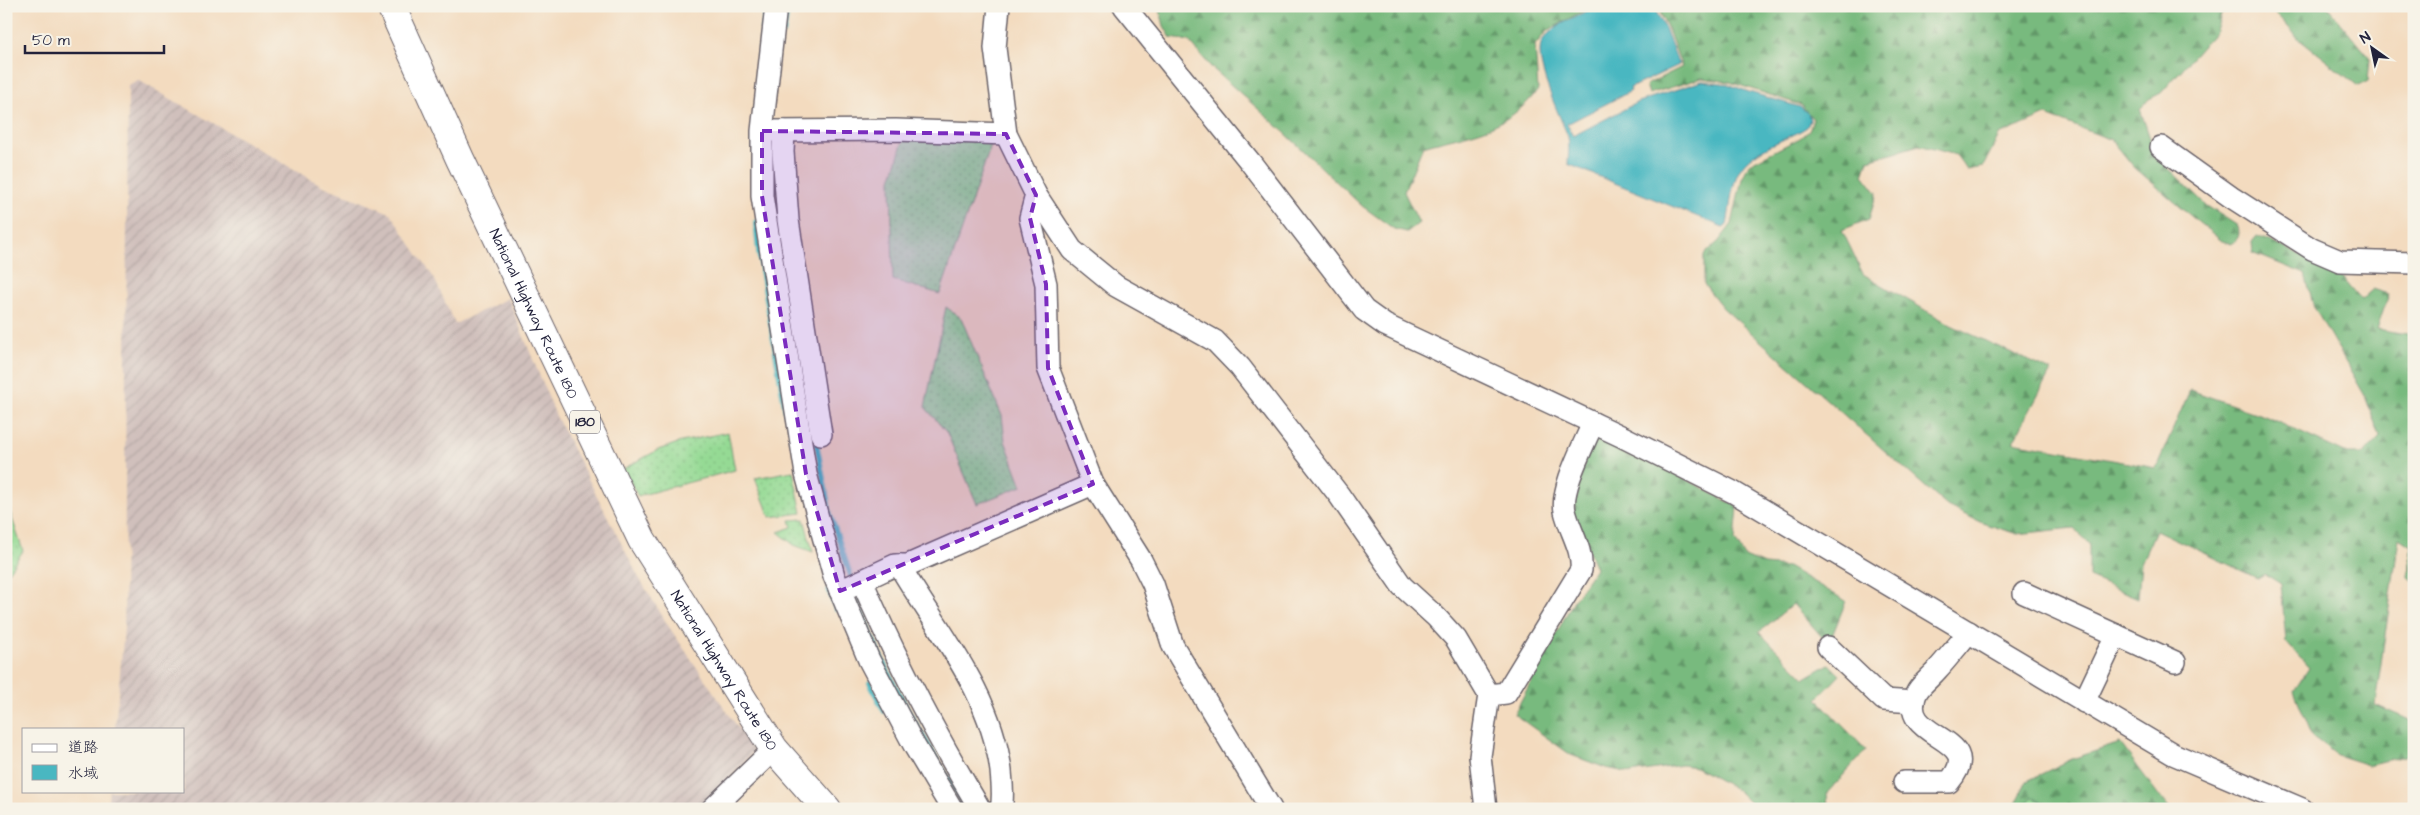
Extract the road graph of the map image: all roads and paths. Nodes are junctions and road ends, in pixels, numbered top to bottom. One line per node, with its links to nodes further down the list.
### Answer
1 (391, 6): 23 (highway, National Highway Route 180 / 180)
2 (776, 6): 5 (street)
3 (999, 6): 6 (street)
4 (1124, 6): 10 (street)
5 (773, 131): 6 (street); 11 (street); 14 (street)
6 (1006, 134): 8 (street)
7 (2161, 147): 9 (street)
8 (1036, 195): 12 (street); 20 (street)
9 (2414, 263)
10 (1593, 423): 16 (street); 20 (street)
11 (822, 434)
12 (1092, 484): 13 (street); 30 (street)
13 (899, 565): 14 (street); 29 (street)
14 (852, 586): 27 (street); 28 (street)
15 (2024, 593): 17 (street)
16 (1969, 632): 21 (street); 22 (street)
17 (2116, 635): 19 (street); 22 (street)
18 (1828, 648): 21 (street)
19 (2175, 662)
20 (1489, 695): 31 (street)
21 (1914, 702): 24 (street)
22 (2084, 702): 32 (street)
23 (774, 749): 25 (street); 26 (highway, National Highway Route 180 / 180)
24 (1904, 782)
25 (712, 809)
26 (827, 809)
27 (952, 809)
28 (980, 809)
29 (1001, 809)
30 (1271, 809)
31 (1486, 809)
32 (2302, 809)

